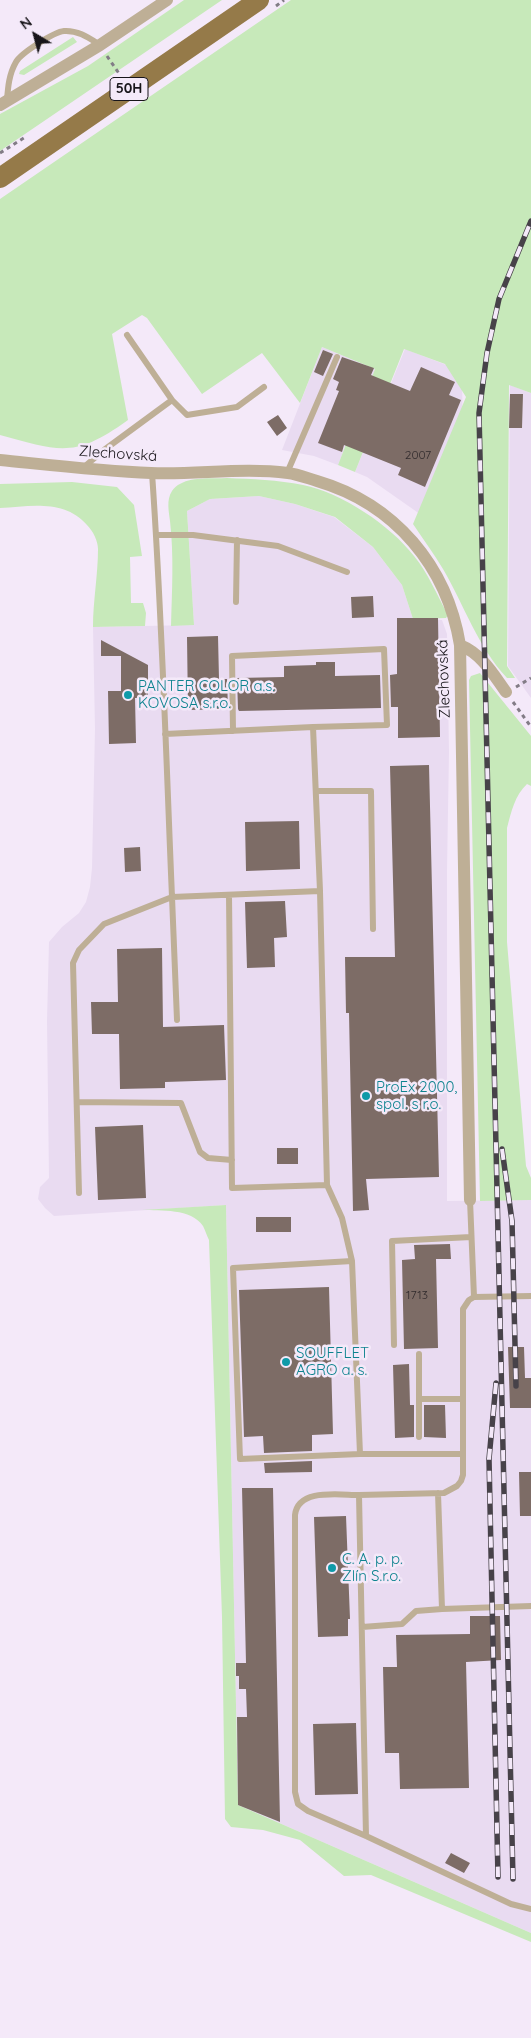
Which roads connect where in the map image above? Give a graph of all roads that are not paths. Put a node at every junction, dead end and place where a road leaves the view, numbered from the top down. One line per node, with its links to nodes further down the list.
1 (258, 0): 5 (main road, 50H)
2 (161, 2): 3 (street)
3 (100, 45): 4 (street); 4 (lane)
4 (3, 103)
5 (0, 178)
6 (127, 335): 9 (lane)
7 (337, 357): 13 (lane)
8 (264, 387): 9 (lane)
9 (172, 400): 11 (lane)
10 (0, 460): 11 (street, Zlechovská)
11 (83, 468): 12 (street, Zlechovská)
12 (152, 473): 13 (street, Zlechovská); 14 (lane)
13 (287, 473): 18 (street, Zlechovská)
14 (156, 535): 15 (lane); 22 (lane)
15 (237, 540): 16 (lane); 17 (lane)
16 (347, 572)
17 (236, 602)
18 (460, 645): 19 (street); 33 (street, Zlechovská)
19 (506, 692)
20 (313, 727): 21 (lane); 21 (lane); 23 (lane)
21 (233, 731): 22 (lane)
22 (165, 734): 26 (lane)
23 (316, 791): 24 (lane); 27 (lane)
24 (320, 891): 25 (lane); 31 (lane)
25 (229, 895): 26 (lane); 30 (lane)
26 (172, 897): 28 (lane); 29 (lane)
27 (373, 929)
28 (177, 1020)
29 (77, 1102): 30 (lane); 32 (lane)
30 (232, 1160): 31 (lane)
31 (327, 1185): 35 (lane)
32 (79, 1193)
33 (470, 1200): 34 (lane)
34 (472, 1237): 37 (lane); 38 (lane)
35 (352, 1261): 43 (lane); 43 (lane)
36 (531, 1296): 37 (lane)
37 (474, 1297): 41 (lane)
38 (394, 1345)
39 (419, 1354): 40 (lane)
40 (419, 1399): 41 (lane); 42 (lane)
41 (463, 1399): 44 (lane)
42 (419, 1437)
43 (360, 1454): 44 (lane)
44 (463, 1454): 45 (lane)
45 (438, 1493): 46 (lane); 48 (lane)
46 (359, 1495): 49 (lane); 50 (lane)
47 (531, 1606): 48 (lane)
48 (442, 1609): 49 (lane)
49 (362, 1627): 50 (lane)
50 (366, 1836): 51 (lane)
51 (531, 1908)

